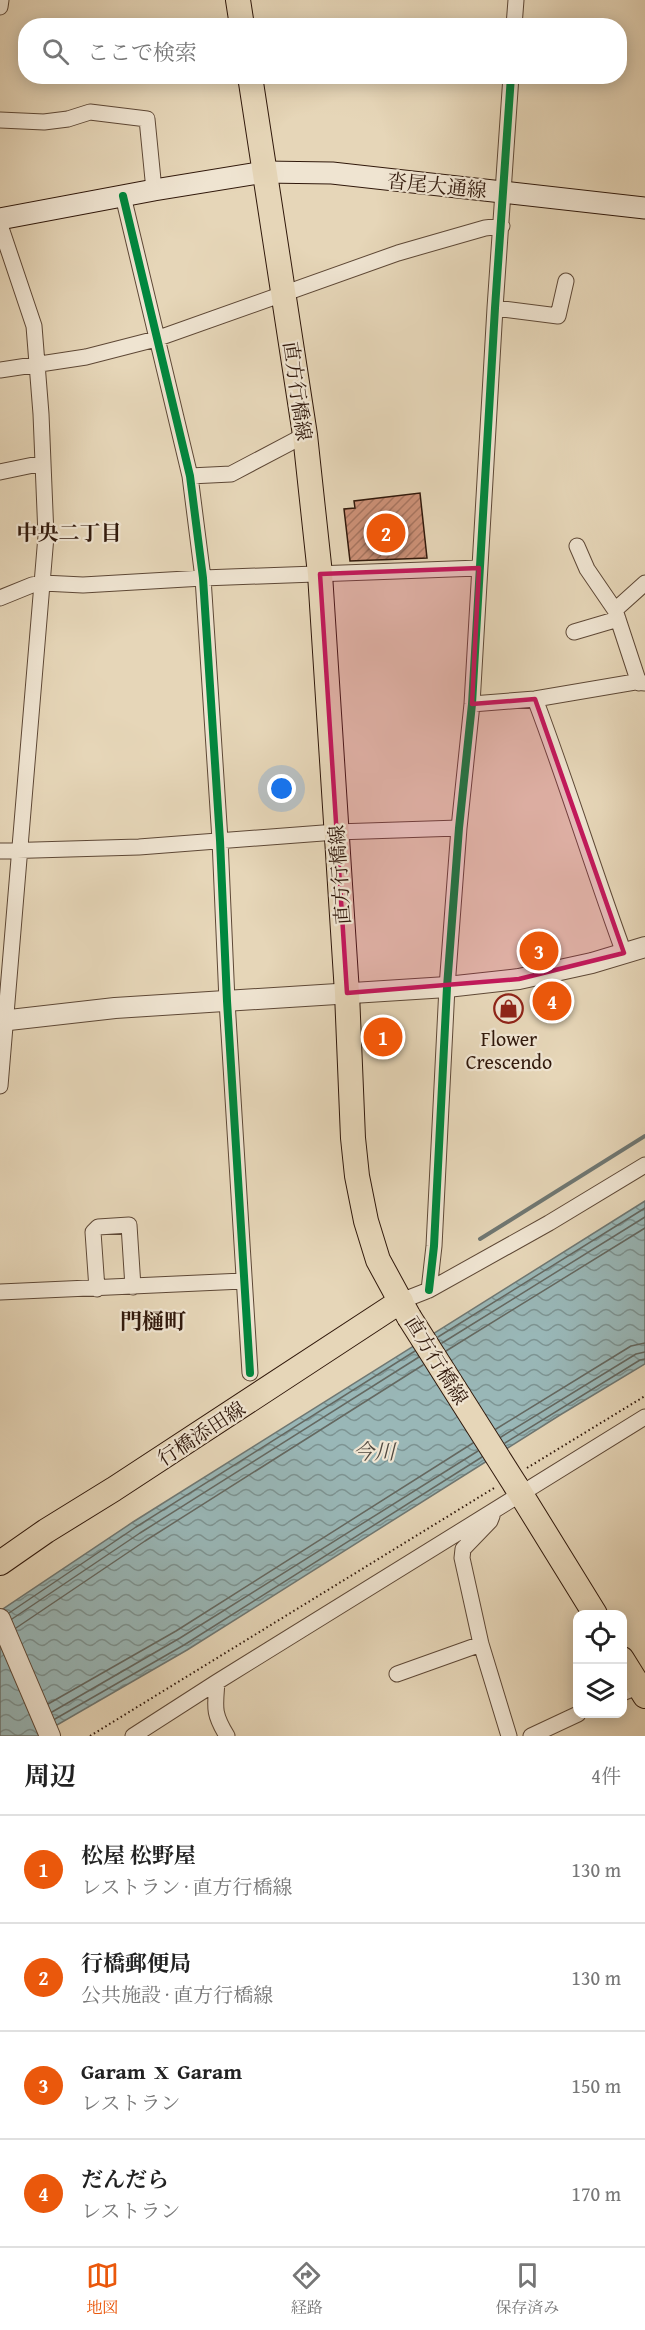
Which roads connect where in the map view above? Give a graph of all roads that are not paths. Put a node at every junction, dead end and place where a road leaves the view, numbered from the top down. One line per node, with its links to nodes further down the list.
1 (1, 0): 4 (street)
2 (238, 0): 5 (main road)
3 (516, 0): 6 (street)
4 (0, 7)
5 (241, 18)
6 (515, 18)
7 (250, 84): 10 (main road, 直方行橋線)
8 (511, 84): 12 (street)
9 (0, 120): 11 (street)
10 (264, 172): 11 (main road, 沓尾大通線); 12 (main road, 沓尾大通線); 19 (main road, 直方行橋線)
11 (154, 190): 13 (main road, 沓尾大通線)
12 (504, 193): 14 (main road, 沓尾大通線); 17 (street)
13 (123, 196): 15 (main road, 沓尾大通線); 21 (street)
14 (645, 208)
15 (0, 219)
16 (0, 225): 22 (street)
17 (502, 226): 19 (street); 20 (street)
18 (567, 281): 20 (street)
19 (284, 294): 21 (street); 24 (main road, 直方行橋線)
20 (495, 308): 29 (street)
21 (156, 339): 22 (street); 27 (street)
22 (37, 363): 23 (street); 25 (street)
23 (0, 370)
24 (305, 435): 27 (street); 30 (main road, 直方行橋線)
25 (43, 464): 26 (street); 32 (street)
26 (0, 472)
27 (190, 476): 31 (street)
28 (577, 546): 35 (street)
29 (479, 568): 30 (street); 39 (street)
30 (320, 574): 31 (street); 41 (main road, 直方行橋線)
31 (203, 578): 32 (street); 42 (street)
32 (44, 583): 34 (street); 44 (street)
33 (645, 583): 35 (street)
34 (0, 598)
35 (616, 614): 36 (street); 37 (street)
36 (574, 632)
37 (642, 683): 38 (street)
38 (535, 699): 39 (street); 46 (street)
39 (472, 704): 40 (street)
40 (459, 828): 41 (street); 47 (street)
41 (336, 832): 42 (street); 48 (main road, 直方行橋線)
42 (220, 840): 44 (street); 49 (street)
43 (0, 850): 44 (street)
44 (21, 850): 50 (street)
45 (645, 946): 46 (street)
46 (624, 953): 47 (street)
47 (447, 987): 48 (street); 56 (street)
48 (347, 993): 49 (street); 58 (main road, 直方行橋線)
49 (227, 1001): 50 (street); 53 (street)
50 (3, 1020): 51 (street)
51 (0, 1086)
52 (645, 1165): 56 (street)
53 (243, 1281): 54 (street); 59 (street)
54 (133, 1287): 55 (street); 55 (street)
55 (97, 1289): 57 (street)
56 (429, 1290): 58 (street)
57 (0, 1292)
58 (405, 1309): 61 (main road, 直方行橋線, bridge); 63 (main road, 行橋添田線)
59 (250, 1373)
60 (645, 1418): 61 (street)
61 (514, 1484): 62 (street); 64 (main road, 直方行橋線)
62 (494, 1510): 66 (street); 69 (street)
63 (0, 1563)
64 (593, 1610)
65 (0, 1619): 72 (street)
66 (481, 1644): 68 (street); 75 (street)
67 (625, 1664): 70 (main road)
68 (397, 1674)
69 (217, 1682): 73 (street); 74 (street)
70 (638, 1690)
71 (573, 1715): 76 (street)
72 (50, 1736)
73 (133, 1736)
74 (227, 1736)
75 (509, 1736)
76 (531, 1736)

